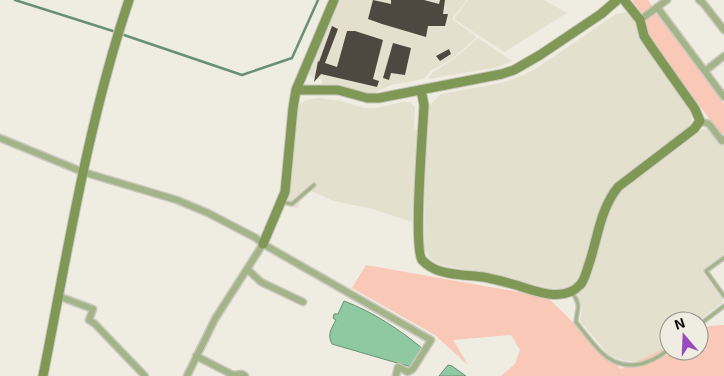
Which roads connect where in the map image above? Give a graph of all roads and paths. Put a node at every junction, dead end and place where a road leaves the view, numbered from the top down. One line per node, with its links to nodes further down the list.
1 (129, 0): 18 (street)
2 (334, 0): 12 (street)
3 (617, 0): 13 (street)
4 (624, 0): 8 (street)
5 (667, 0): 7 (street)
6 (699, 0): 9 (street)
7 (657, 7): 8 (street); 11 (street)
8 (640, 20): 15 (street)
9 (724, 30)
10 (724, 56): 11 (street)
11 (705, 71): 14 (street)
12 (296, 90): 13 (street); 20 (street)
13 (421, 90): 24 (street)
14 (724, 97)
15 (700, 121): 17 (street); 24 (street)
16 (0, 138): 18 (street)
17 (724, 139)
18 (83, 172): 21 (street); 25 (street)
19 (314, 185): 20 (lane)
20 (281, 202): 21 (street)
21 (263, 244): 23 (street); 36 (street)
22 (724, 258): 26 (lane)
23 (247, 269): 27 (street); 30 (street)
24 (572, 292): 31 (lane)
25 (58, 296): 32 (street); 33 (street)
26 (724, 296)
27 (303, 302)
28 (724, 306): 29 (lane)
29 (709, 317)
30 (196, 356): 34 (street); 35 (street)
31 (659, 357)
32 (42, 376)
33 (145, 376)
34 (186, 376)
35 (245, 376)
36 (396, 376)

